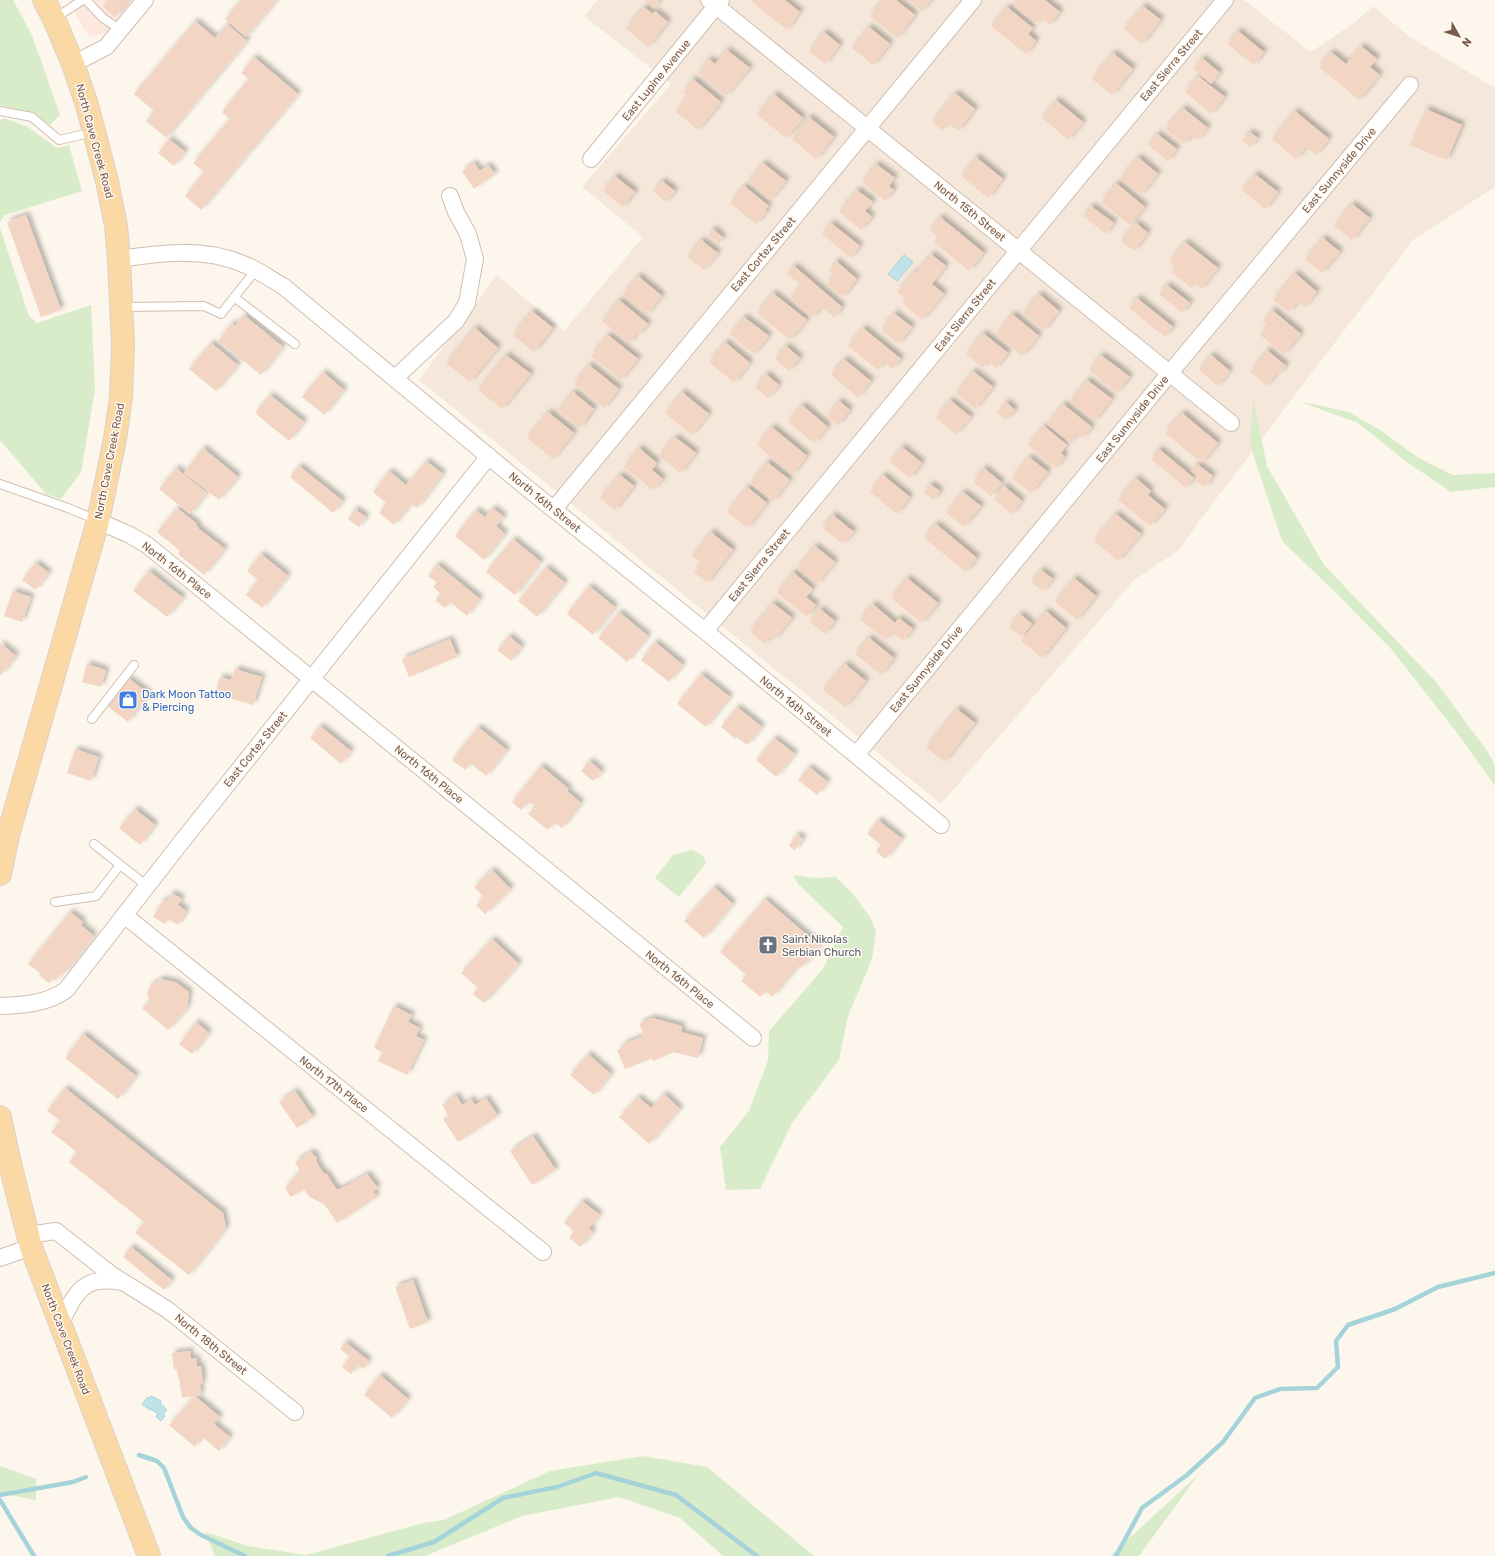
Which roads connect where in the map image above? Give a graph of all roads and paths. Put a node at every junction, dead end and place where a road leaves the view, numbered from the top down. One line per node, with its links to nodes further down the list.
1 (44, 0): 8 (main road, North Cave Creek Road)
2 (83, 0): 8 (lane)
3 (86, 0): 9 (lane)
4 (145, 0): 9 (street)
5 (973, 0): 13 (street, East Cortez Street)
6 (1225, 0): 17 (street, East Sierra Street)
7 (715, 2): 13 (street, North 15th Street); 15 (street, East Lupine Avenue)
8 (54, 19): 10 (main road, North Cave Creek Road)
9 (121, 30): 10 (street)
10 (73, 64): 14 (main road, North Cave Creek Road)
11 (1410, 85): 23 (street, East Sunnyside Drive)
12 (0, 111): 14 (lane)
13 (867, 128): 17 (street, North 15th Street); 28 (street, East Cortez Street)
14 (95, 132): 18 (main road, North Cave Creek Road)
15 (591, 159)
16 (450, 196): 24 (street)
17 (1018, 251): 23 (street, North 15th Street); 30 (street, East Sierra Street)
18 (119, 259): 19 (street, North 16th Street); 21 (main road, North Cave Creek Road)
19 (255, 271): 20 (lane); 24 (street, North 16th Street)
20 (234, 297): 21 (lane); 22 (lane)
21 (122, 307): 29 (main road, North Cave Creek Road)
22 (295, 344)
23 (1170, 374): 25 (street, North 15th Street); 34 (street, East Sunnyside Drive)
24 (395, 378): 26 (street, North 16th Street)
25 (1230, 423)
26 (489, 456): 28 (street, North 16th Street); 32 (street, East Cortez Street)
27 (0, 484): 29 (lane)
28 (554, 509): 30 (street, North 16th Street)
29 (98, 520): 32 (street, North 16th Place); 38 (main road, North Cave Creek Road)
30 (705, 631): 34 (street, North 16th Street)
31 (134, 665): 33 (lane)
32 (312, 679): 39 (street, East Cortez Street); 43 (street, North 16th Place)
33 (92, 720)
34 (856, 755): 35 (street, North 16th Street)
35 (940, 825)
36 (94, 844): 37 (lane)
37 (120, 865): 39 (lane); 40 (lane)
38 (0, 874)
39 (147, 886): 41 (street, East Cortez Street)
40 (55, 902)
41 (124, 915): 42 (street, East Cortez Street); 46 (street, North 17th Place)
42 (0, 1006)
43 (753, 1038)
44 (0, 1117): 45 (main road, North Cave Creek Road)
45 (30, 1241): 47 (street); 48 (street, North 18th Street); 49 (main road, North Cave Creek Road)
46 (543, 1252)
47 (0, 1258)
48 (123, 1282): 49 (street, North 18th Street); 50 (street, North 18th Street)
49 (60, 1324): 51 (main road, North Cave Creek Road)
50 (295, 1412)
51 (149, 1556)

